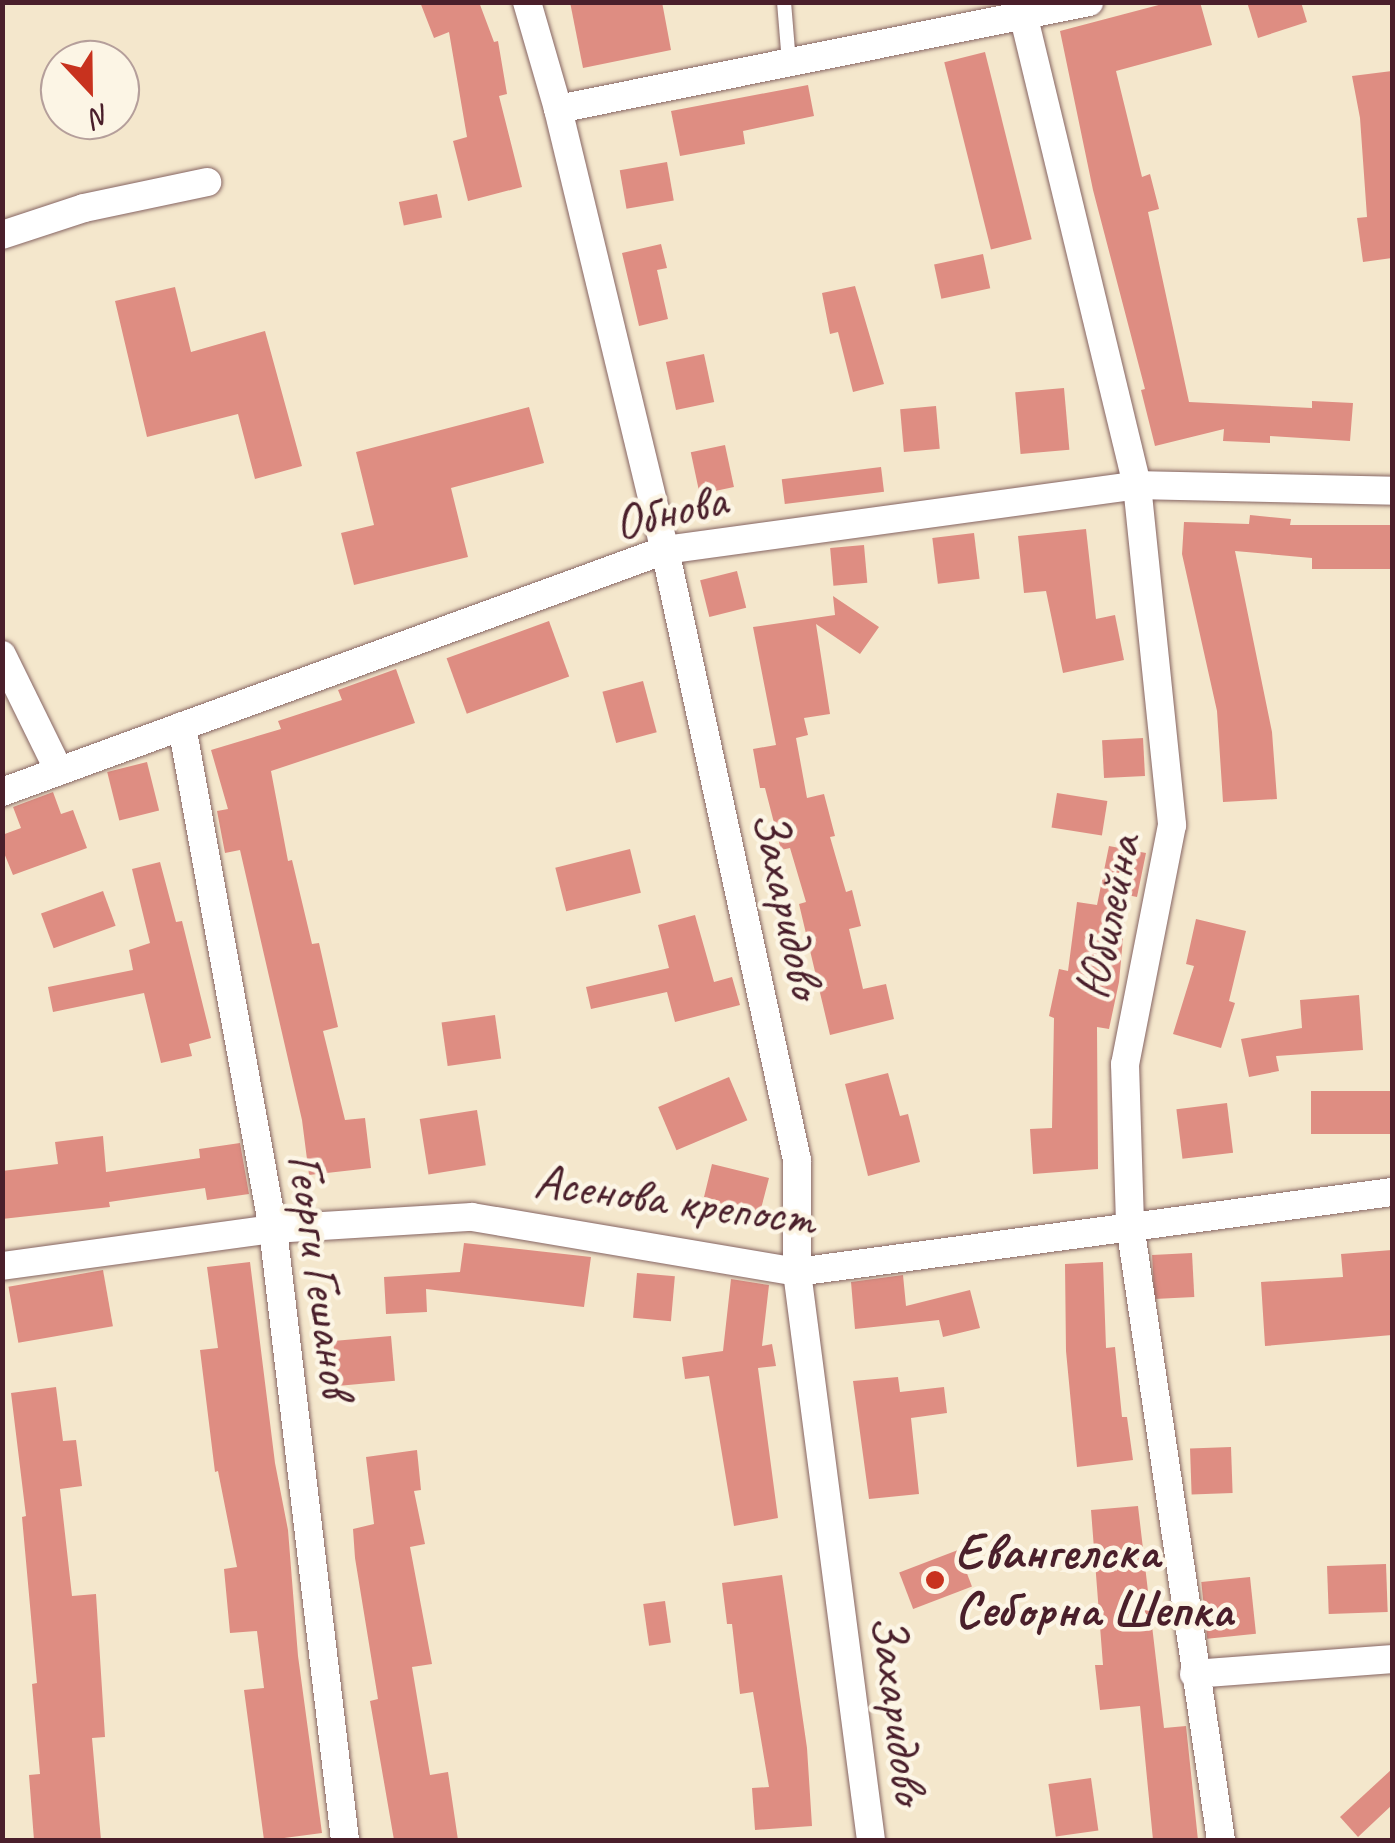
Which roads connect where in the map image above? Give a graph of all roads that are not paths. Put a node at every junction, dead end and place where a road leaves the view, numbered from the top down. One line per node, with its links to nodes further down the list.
1 (527, 2): 6 (street, Захаридово)
2 (784, 2): 5 (lane)
3 (1089, 2): 4 (street)
4 (1024, 18): 5 (street); 9 (street, Юбилейна)
5 (788, 63): 6 (street)
6 (558, 108): 11 (street, Захаридово)
7 (207, 182): 8 (street)
8 (2, 235)
9 (1137, 485): 10 (street, Обнова); 11 (street, Обнова); 17 (street, Юбилейна)
10 (1392, 491)
11 (665, 550): 13 (street, Обнова); 20 (street, Захаридово)
12 (2, 655): 14 (street)
13 (182, 726): 14 (street, Обнова); 18 (street, Георги Гешанов)
14 (60, 772): 15 (street, Обнова)
15 (2, 792)
16 (1392, 1192): 17 (street, Асенова крепост)
17 (1130, 1225): 20 (street, Асенова крепост); 22 (street, Юбилейна)
18 (273, 1229): 19 (street, Асенова крепост); 20 (street, Асенова крепост); 23 (street, Георги Гешанов)
19 (2, 1266)
20 (797, 1272): 24 (street, Захаридово)
21 (1392, 1660): 22 (street)
22 (1194, 1674): 25 (street, Юбилейна)
23 (346, 1840)
24 (871, 1840)
25 (1221, 1840)

